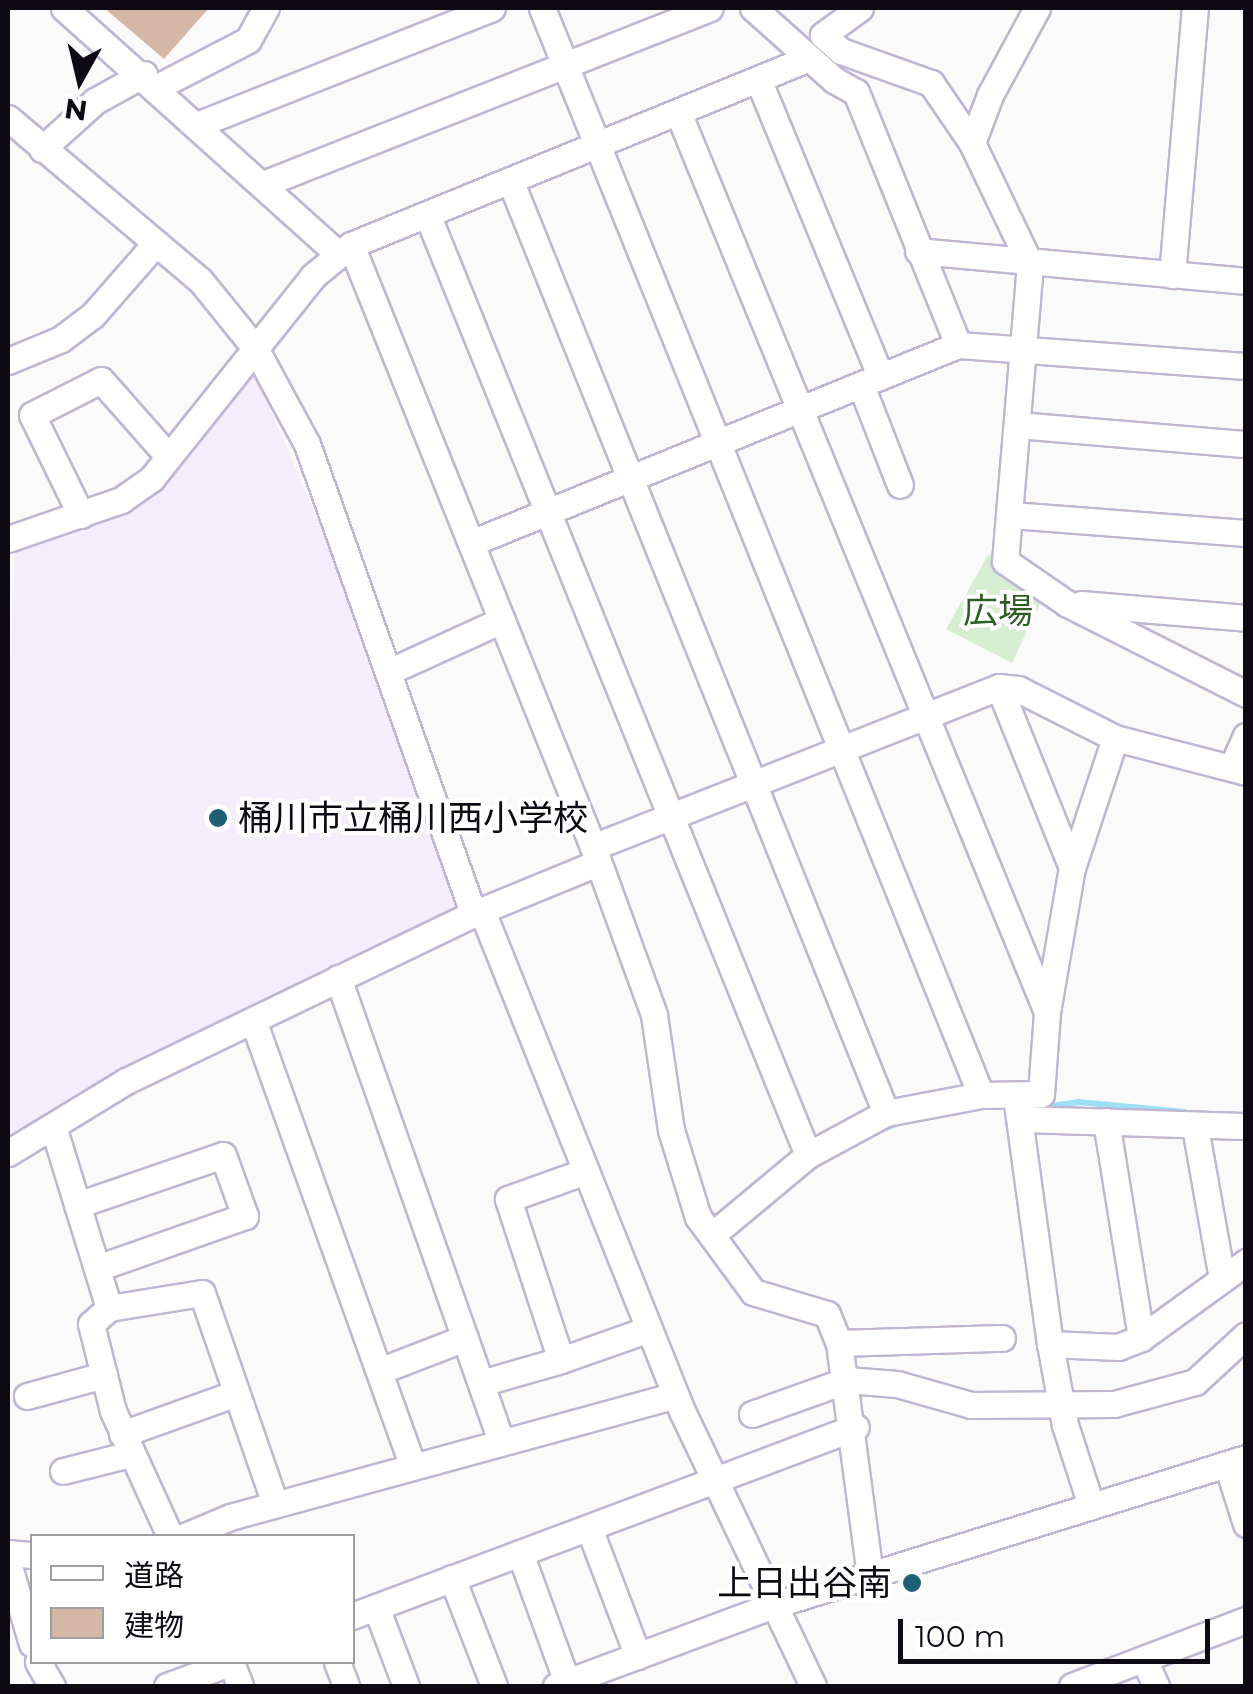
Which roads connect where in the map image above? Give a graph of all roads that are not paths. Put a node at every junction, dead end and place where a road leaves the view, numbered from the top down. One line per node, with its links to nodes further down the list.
1 (64, 8): 13 (street)
2 (266, 8): 13 (street)
3 (492, 8): 16 (street)
4 (542, 8): 11 (street)
5 (710, 8): 11 (street)
6 (752, 8): 10 (street)
7 (860, 8): 17 (street)
8 (1038, 8): 17 (street)
9 (1195, 8): 27 (street)
10 (809, 58): 12 (street); 25 (street)
11 (565, 65): 18 (street); 21 (street)
12 (758, 79): 14 (street); 34 (street)
13 (152, 80): 16 (street); 19 (street)
14 (678, 112): 18 (street); 35 (street)
15 (8, 120): 19 (street)
16 (199, 124): 21 (street)
17 (972, 143): 26 (street)
18 (596, 145): 20 (street); 37 (street)
19 (42, 148): 23 (street)
20 (510, 180): 22 (street); 40 (street)
21 (263, 184): 24 (street)
22 (427, 214): 24 (street); 42 (street)
23 (156, 243): 30 (street); 32 (street)
24 (344, 249): 30 (street); 47 (street)
25 (918, 251): 26 (street); 29 (street)
26 (1030, 264): 27 (street); 31 (street)
27 (1172, 275): 28 (street)
28 (1246, 281)
29 (958, 345): 31 (street); 34 (street)
30 (255, 348): 39 (street); 51 (street)
31 (1024, 350): 33 (street); 36 (street)
32 (8, 361)
33 (1246, 366)
34 (871, 381): 35 (street); 41 (street)
35 (798, 410): 37 (street); 54 (street)
36 (1018, 424): 38 (street); 43 (street)
37 (716, 444): 40 (street); 57 (street)
38 (1246, 444)
39 (168, 456): 44 (street); 44 (street)
40 (630, 479): 42 (street); 59 (street)
41 (900, 485)
42 (548, 512): 47 (street); 60 (street)
43 (1011, 514): 45 (street); 48 (street)
44 (81, 515): 46 (street)
45 (1246, 534)
46 (8, 538)
47 (471, 543): 50 (street)
48 (1066, 603): 49 (street); 53 (street)
49 (1246, 618)
50 (502, 620): 51 (street); 61 (street)
51 (388, 672): 63 (street)
52 (999, 688): 54 (street); 56 (street); 62 (street)
53 (1246, 694)
54 (922, 719): 57 (street); 65 (street)
55 (1246, 736): 58 (street)
56 (1114, 738): 58 (street); 62 (street)
57 (839, 752): 59 (street); 67 (street)
58 (1239, 769)
59 (754, 785): 60 (street); 69 (street)
60 (671, 817): 61 (street); 75 (street)
61 (594, 856): 63 (street); 78 (street)
62 (1072, 868): 65 (street)
63 (478, 912): 64 (street); 76 (street)
64 (338, 978): 66 (street); 85 (street)
65 (1047, 1012): 68 (street)
66 (253, 1020): 71 (street); 91 (street)
67 (981, 1096): 68 (street); 69 (street)
68 (1018, 1107): 70 (street); 89 (street)
69 (886, 1113): 75 (street)
70 (1106, 1121): 73 (street); 87 (street)
71 (53, 1126): 74 (street); 77 (street)
72 (1246, 1126): 73 (street)
73 (1194, 1127): 81 (street)
74 (8, 1153)
75 (808, 1155): 78 (street)
76 (586, 1171): 83 (street); 90 (street)
77 (78, 1205): 80 (street); 80 (street)
78 (712, 1235): 88 (street)
79 (1246, 1262): 81 (street)
80 (96, 1268): 82 (street)
81 (1222, 1278): 87 (street)
82 (109, 1308): 92 (street); 95 (street)
83 (649, 1330): 90 (street); 96 (street)
84 (1246, 1334): 98 (street)
85 (465, 1338): 91 (street); 94 (street)
86 (1002, 1338): 88 (street)
87 (1141, 1338): 89 (street)
88 (840, 1343): 93 (street)
89 (1050, 1344): 98 (street)
90 (560, 1360): 94 (street)
91 (378, 1371): 104 (street)
92 (104, 1376): 97 (street); 102 (street)
93 (846, 1380): 98 (street); 99 (street); 100 (street)
94 (480, 1383): 101 (street)
95 (234, 1394): 102 (street); 107 (street)
96 (675, 1394): 101 (street); 106 (street)
97 (27, 1396)
98 (1062, 1406): 108 (street)
99 (752, 1414)
100 (856, 1427): 106 (street); 115 (street)
101 (501, 1440): 104 (street)
102 (126, 1444): 105 (street); 111 (street)
103 (1236, 1461): 108 (street); 109 (street)
104 (412, 1465): 107 (street)
105 (62, 1471)
106 (714, 1481): 110 (street); 117 (street)
107 (275, 1504): 112 (street)
108 (1091, 1505): 115 (street)
109 (1246, 1524)
110 (589, 1528): 113 (street); 121 (street)
111 (169, 1534)
112 (191, 1534)
113 (520, 1553): 116 (street); 126 (street)
114 (8, 1563): 120 (street)
115 (870, 1576): 117 (street)
116 (452, 1578): 118 (street); 130 (street)
117 (774, 1605): 121 (street); 131 (street)
118 (364, 1611): 129 (street)
119 (1246, 1620): 122 (street)
120 (30, 1637)
121 (638, 1656): 125 (street)
122 (1144, 1659): 132 (street); 133 (street)
123 (39, 1664): 127 (street)
124 (226, 1664): 128 (street)
125 (599, 1679): 126 (street)
126 (562, 1684)
127 (52, 1686)
128 (167, 1686)
129 (406, 1686)
130 (494, 1686)
131 (812, 1686)
132 (1072, 1686)
133 (1156, 1686)

